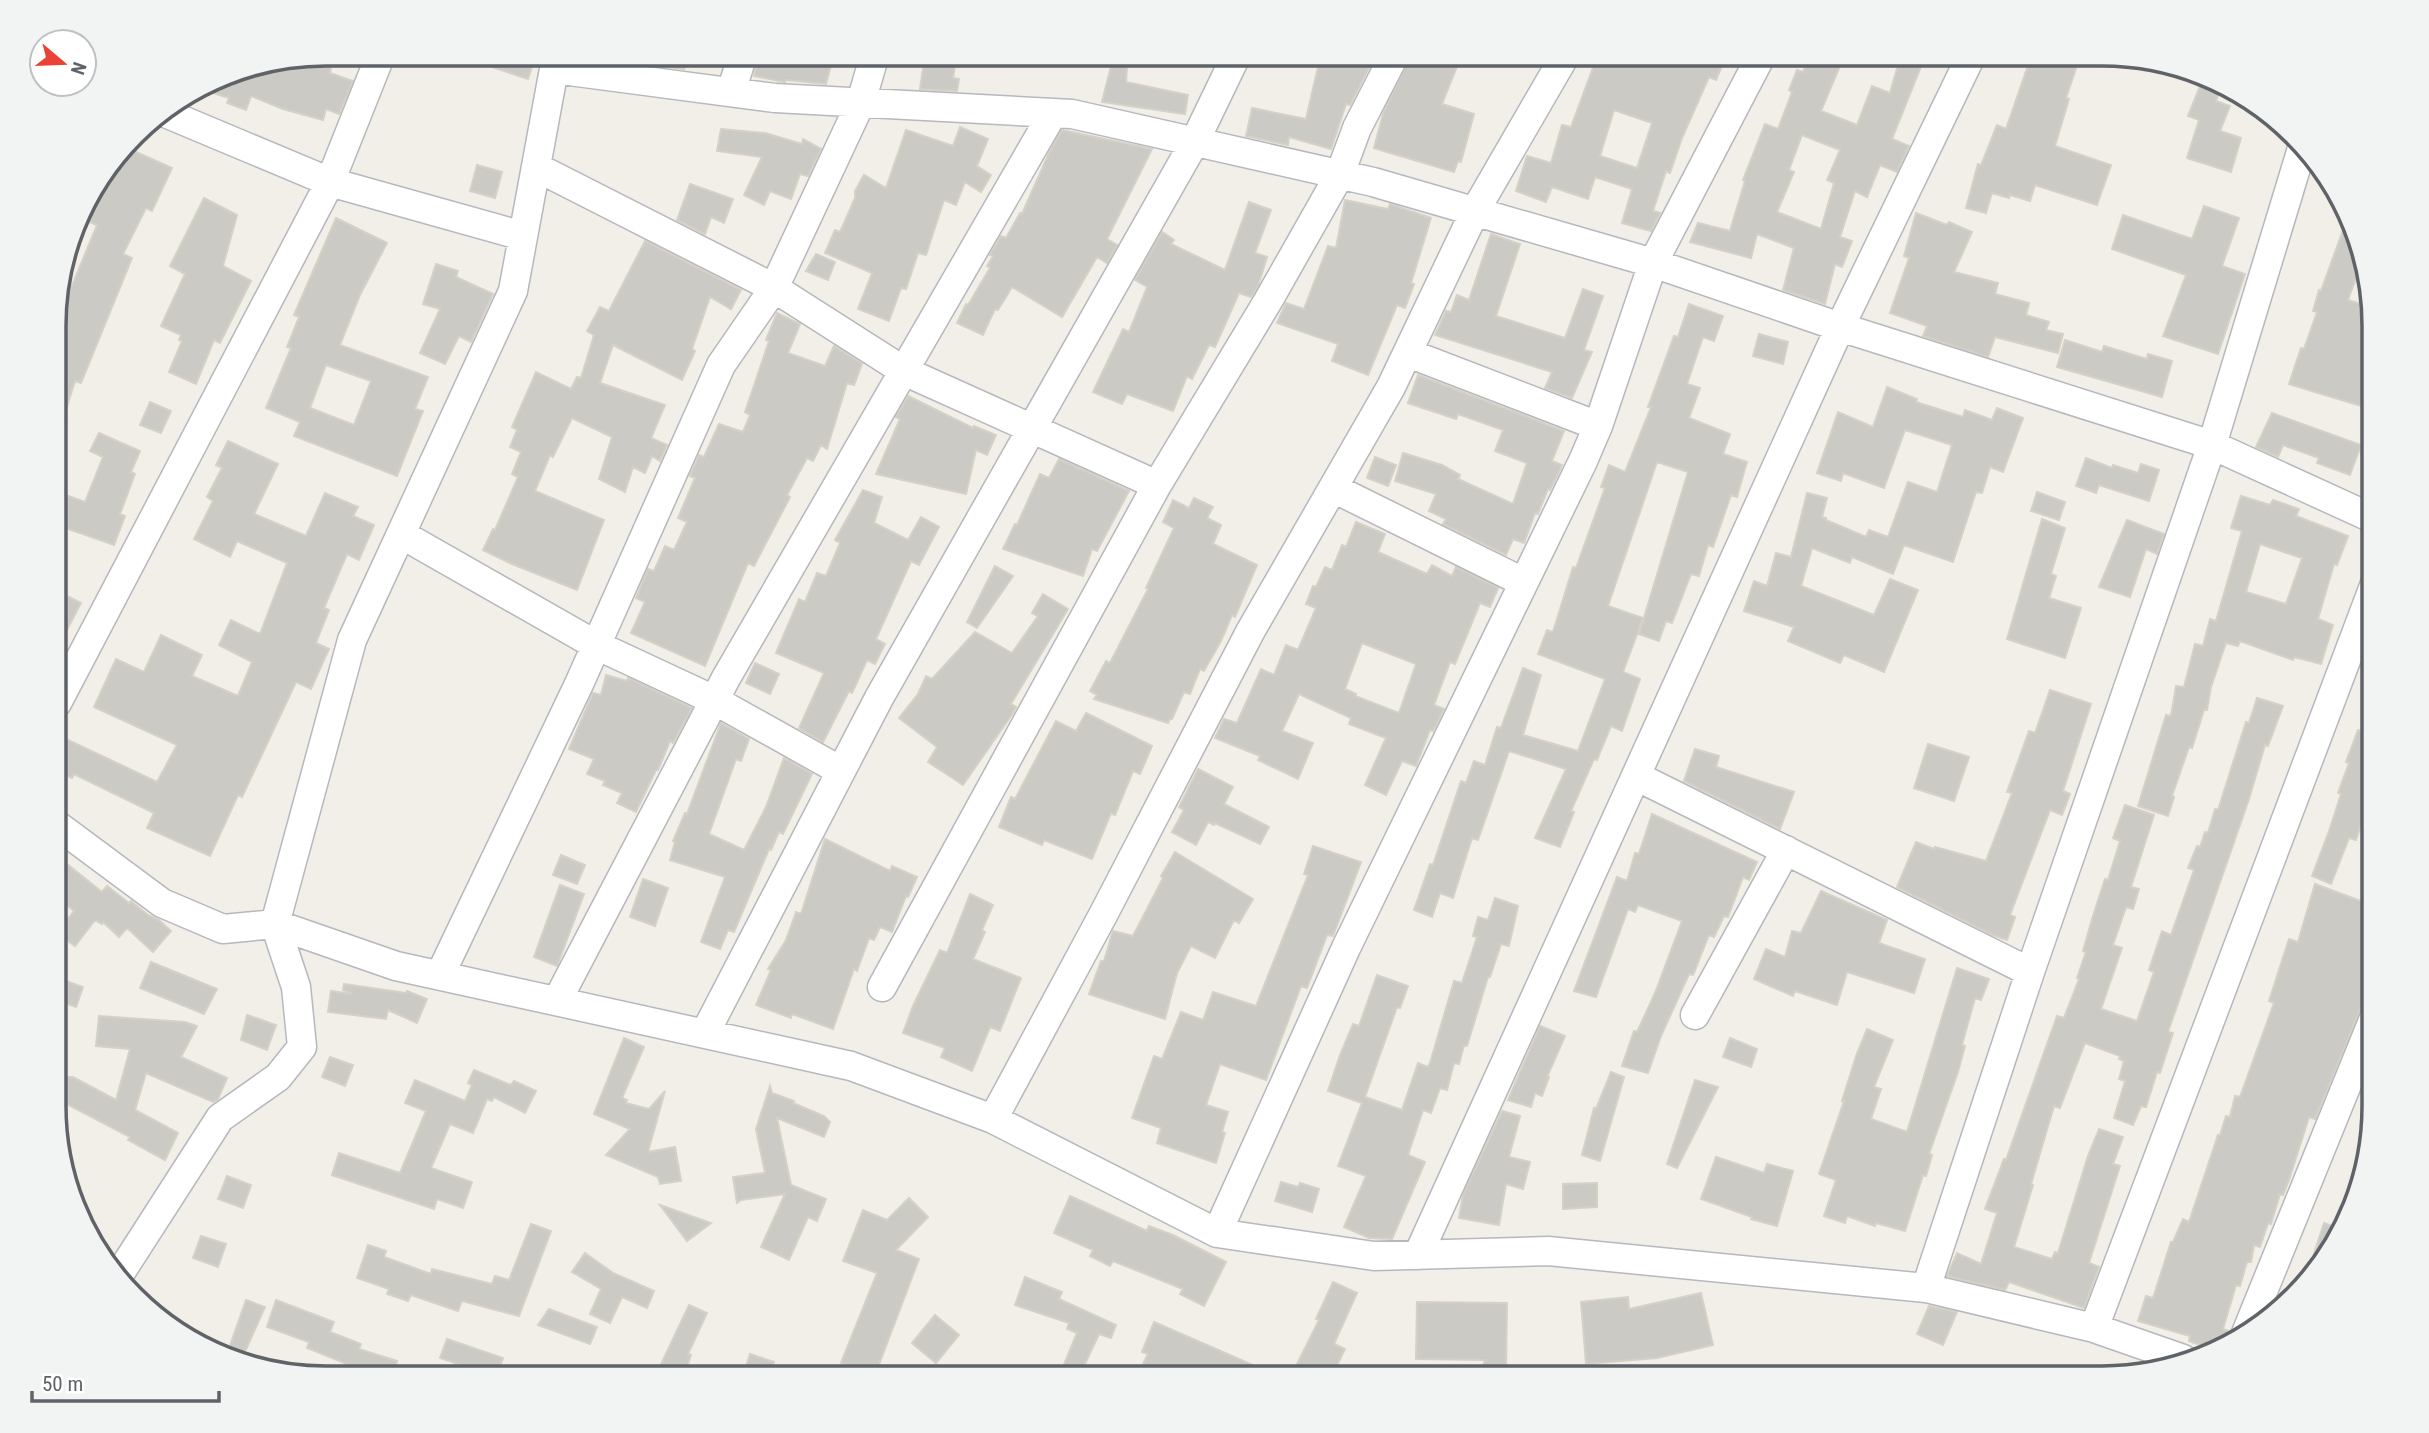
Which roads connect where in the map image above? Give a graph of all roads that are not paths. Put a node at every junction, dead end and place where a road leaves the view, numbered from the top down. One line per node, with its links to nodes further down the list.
1 (376, 66): 19 (street)
2 (555, 66): 17 (street)
3 (579, 66): 11 (street)
4 (739, 66): 11 (street)
5 (872, 66): 12 (street)
6 (1231, 66): 15 (street)
7 (1389, 66): 18 (street)
8 (1559, 66): 20 (street)
9 (1756, 66): 22 (street)
10 (1966, 66): 24 (street)
11 (731, 92): 12 (street)
12 (861, 102): 13 (street); 23 (street)
13 (1053, 113): 15 (street); 26 (street)
14 (173, 116): 19 (street)
15 (1195, 141): 18 (street); 28 (street)
16 (2299, 157): 29 (street)
17 (536, 167): 21 (street); 23 (street)
18 (1340, 174): 20 (street); 30 (street)
19 (330, 182): 21 (street); 37 (street)
20 (1475, 211): 22 (street); 25 (street)
21 (523, 236): 33 (street)
22 (1653, 263): 24 (street); 27 (street)
23 (774, 288): 26 (street); 36 (street)
24 (1840, 327): 29 (street); 40 (street)
25 (1408, 353): 27 (street); 31 (street)
26 (904, 371): 28 (street); 38 (street)
27 (1598, 426): 34 (street)
28 (1032, 429): 30 (street); 39 (street)
29 (2212, 445): 32 (street); 44 (street)
30 (1157, 485): 46 (street)
31 (1333, 488): 34 (street); 51 (street)
32 (2362, 514)
33 (401, 534): 36 (street); 43 (street)
34 (1523, 582): 52 (street)
35 (2362, 618): 57 (street)
36 (596, 645): 38 (street); 45 (street)
37 (66, 686)
38 (714, 700): 39 (street); 47 (street)
39 (842, 771): 49 (street)
40 (1636, 776): 42 (street); 53 (street)
41 (66, 832): 43 (street)
42 (1786, 850): 44 (street); 48 (street)
43 (275, 924): 45 (street); 54 (street)
44 (2030, 972): 55 (street)
45 (440, 975): 47 (street)
46 (882, 987)
47 (557, 1001): 49 (street)
48 (1695, 1014)
49 (705, 1033): 51 (street)
50 (2362, 1047): 56 (street)
51 (993, 1119): 52 (street)
52 (1217, 1233): 53 (street)
53 (1418, 1255): 55 (street)
54 (123, 1269)
55 (1926, 1288): 57 (street)
56 (2252, 1320)
57 (2094, 1328): 58 (street)
58 (2175, 1356)

